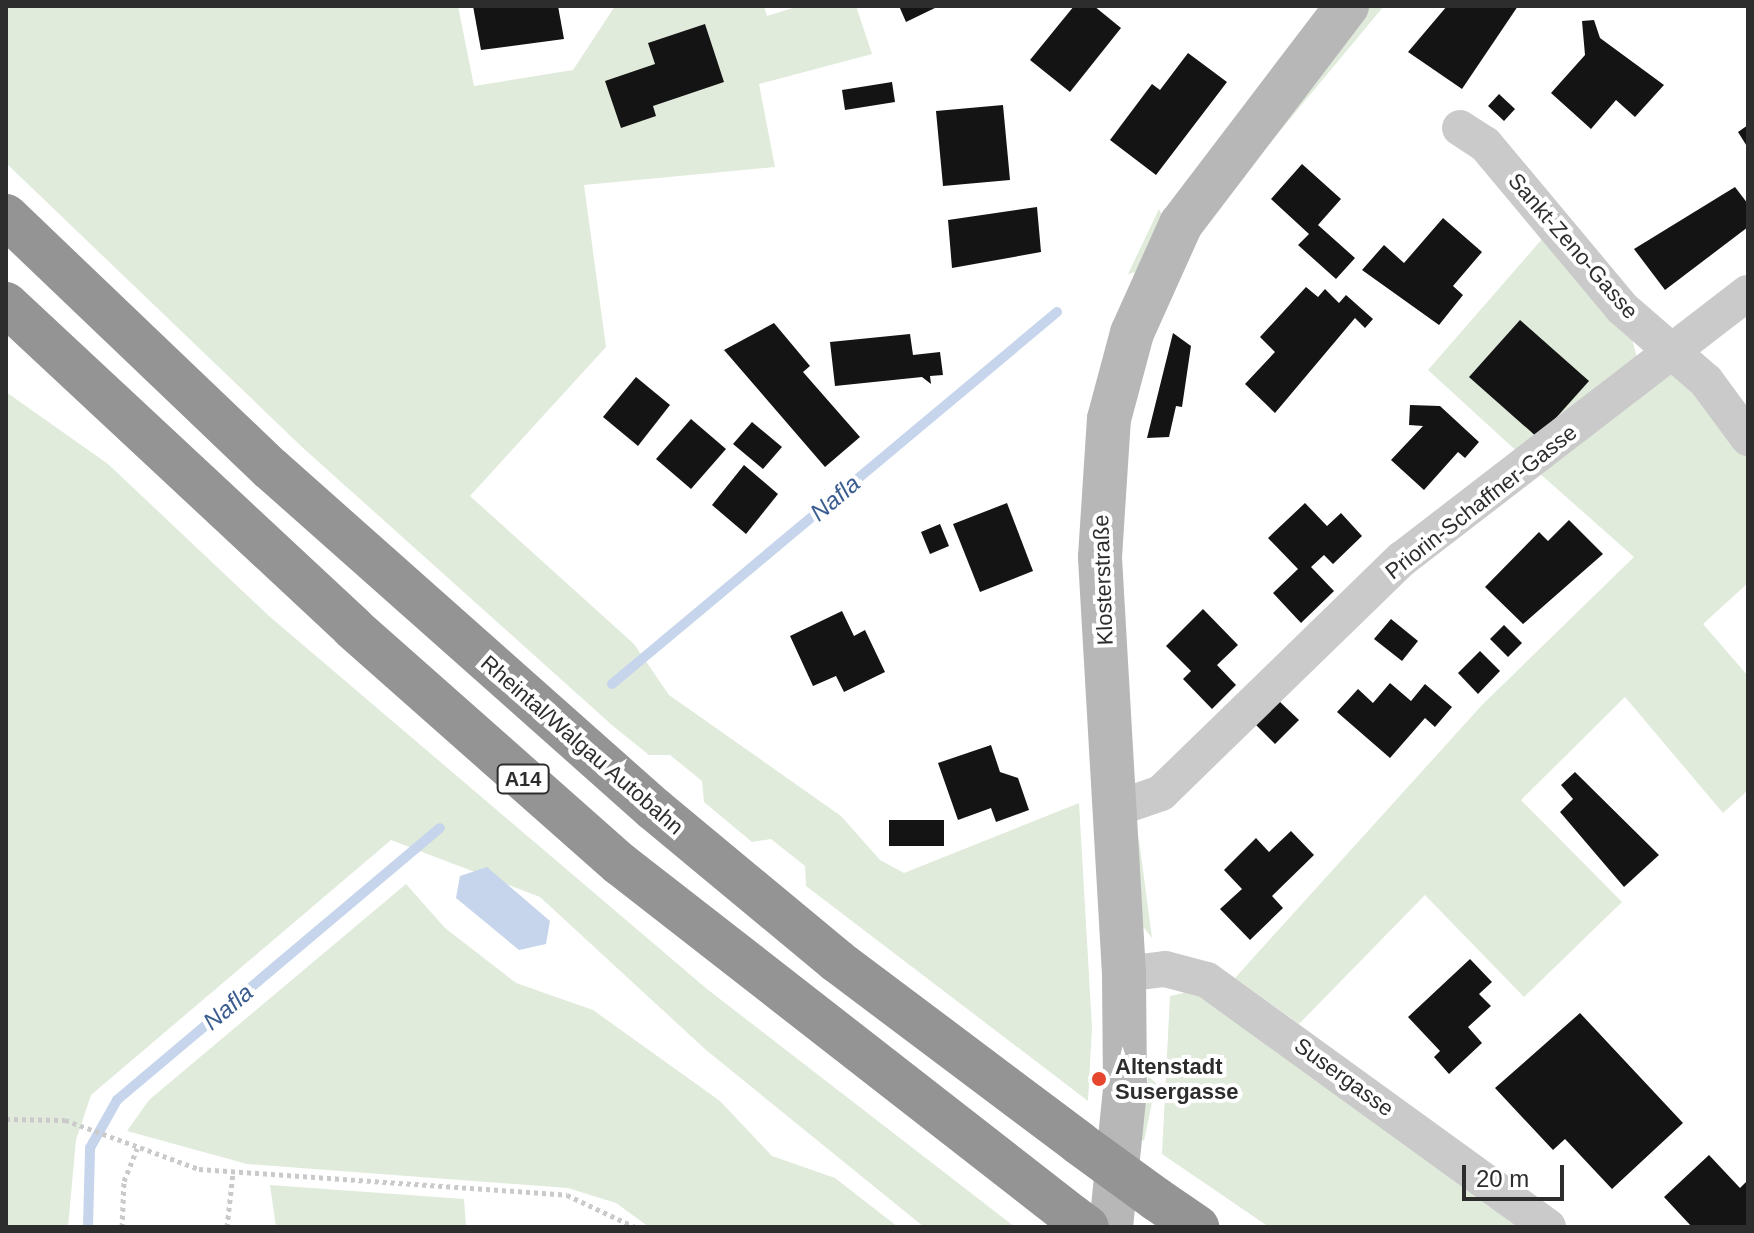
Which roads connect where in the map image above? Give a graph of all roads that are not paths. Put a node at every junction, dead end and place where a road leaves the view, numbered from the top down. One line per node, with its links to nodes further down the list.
1 (1347, 6): 8 (main road, Klosterstraße)
2 (1460, 128): 6 (street, Sankt-Zeno-Gasse)
3 (6, 216): 11 (highway, Rheintal/Walgau Autobahn, bridge)
4 (1748, 293): 6 (street, Priorin-Schaffner-Gasse)
5 (6, 304): 10 (highway, A14)
6 (1676, 354): 7 (street, Sankt-Zeno-Gasse); 8 (street, Priorin-Schaffner-Gasse)
7 (1748, 438)
8 (1115, 809): 9 (main road, Klosterstraße)
9 (1124, 974): 10 (main road, Klosterstraße); 12 (street, Susergasse)
10 (1096, 1224)
11 (1197, 1227)
12 (1548, 1227)

